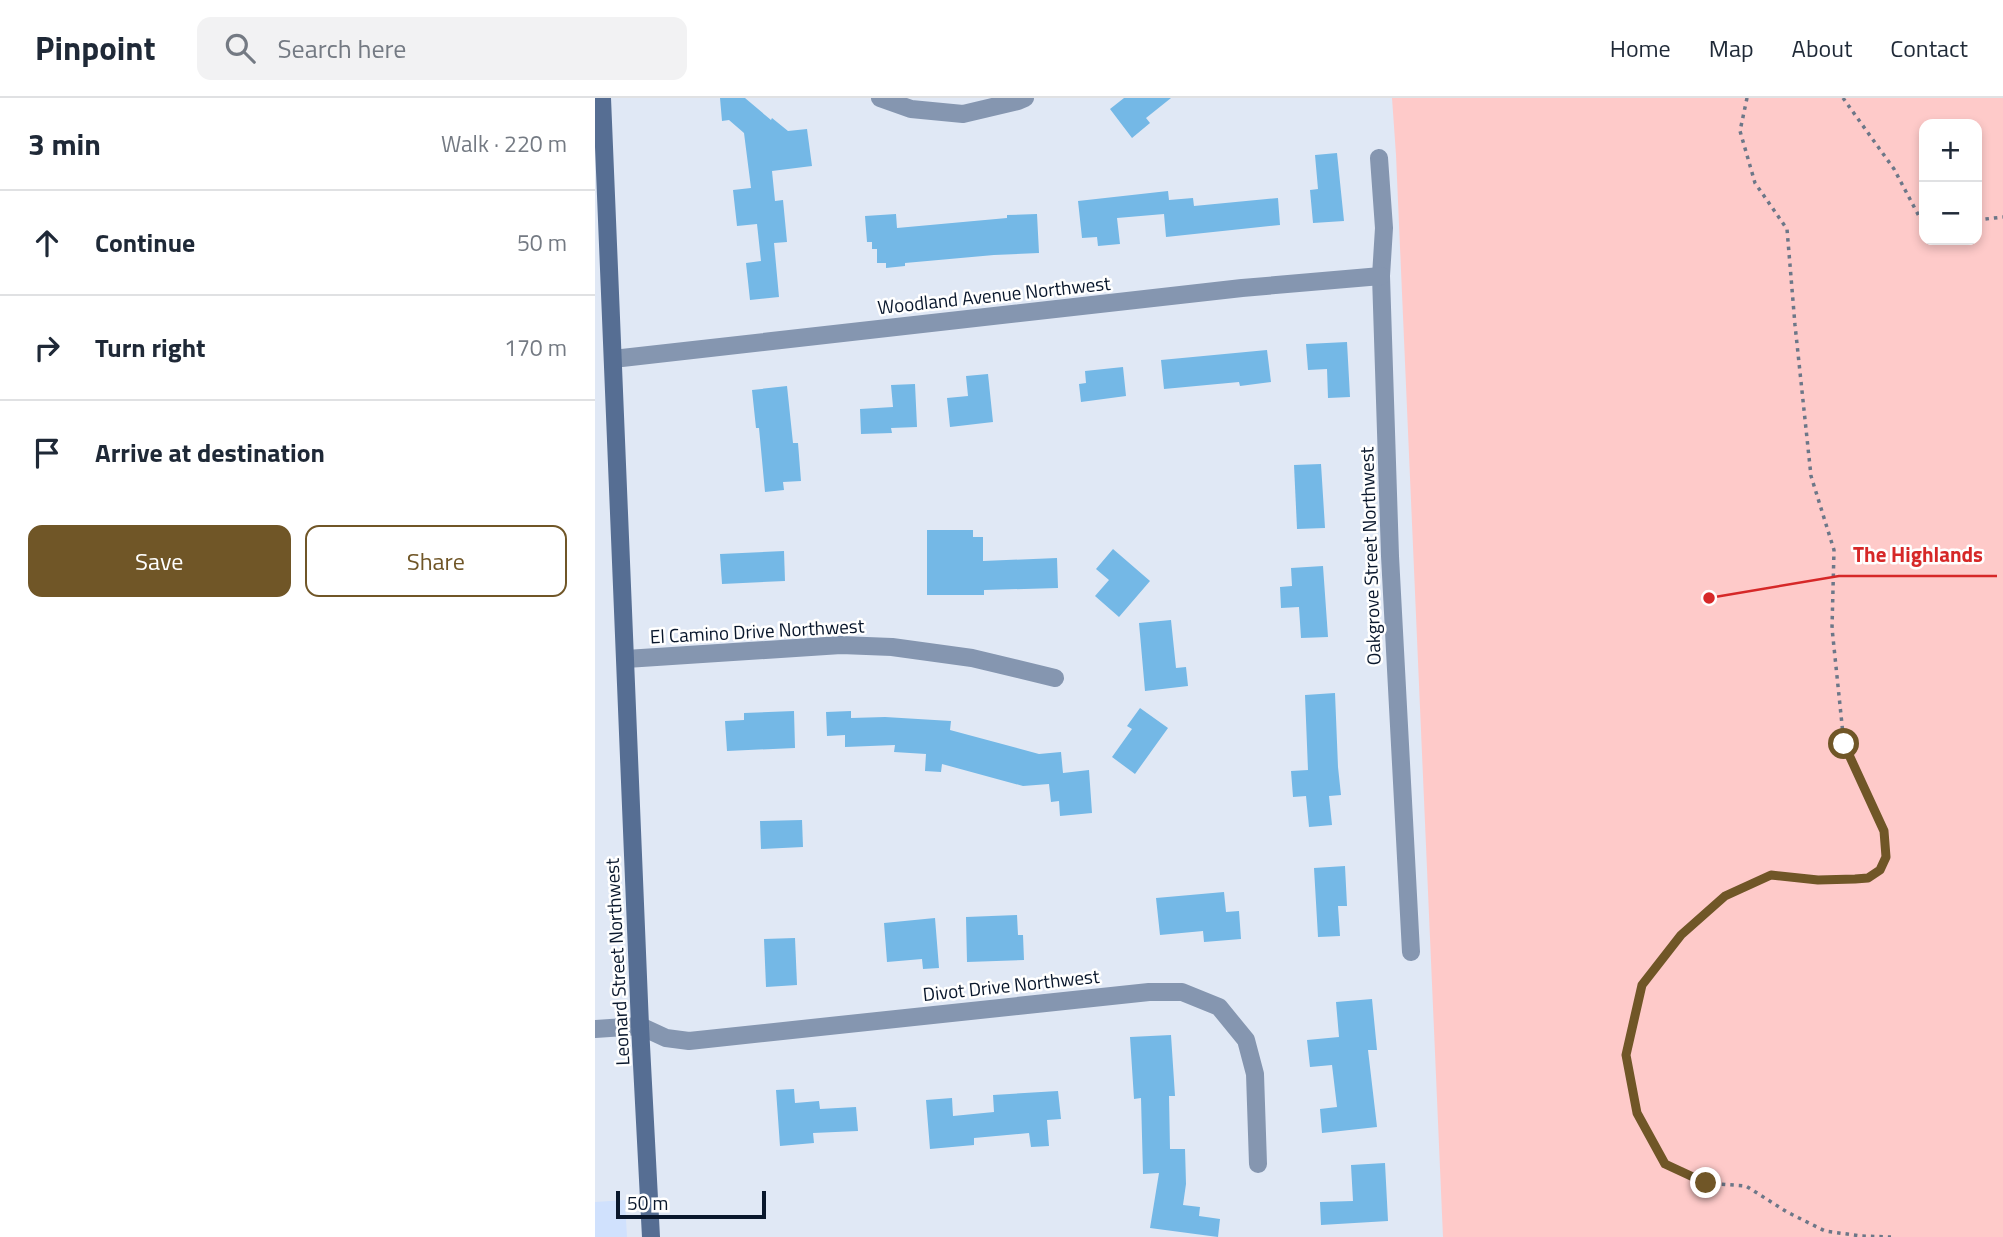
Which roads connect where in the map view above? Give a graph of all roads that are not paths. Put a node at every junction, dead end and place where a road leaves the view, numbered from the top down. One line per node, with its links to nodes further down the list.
1 (602, 98): 6 (main road, Leonard Street Northwest)
2 (880, 98): 3 (street)
3 (1025, 98)
4 (1379, 158): 5 (street, Oakgrove Street Northwest)
5 (1381, 276): 6 (street, Woodland Avenue Northwest); 9 (street, Oakgrove Street Northwest)
6 (613, 359): 7 (main road, Leonard Street Northwest)
7 (626, 659): 8 (street, El Camino Drive Northwest); 10 (main road, Leonard Street Northwest)
8 (1055, 678)
9 (1411, 951)
10 (640, 1026): 11 (street); 12 (street, Divot Drive Northwest); 13 (main road, Leonard Street Northwest)
11 (595, 1030)
12 (1258, 1164)
13 (651, 1237)

